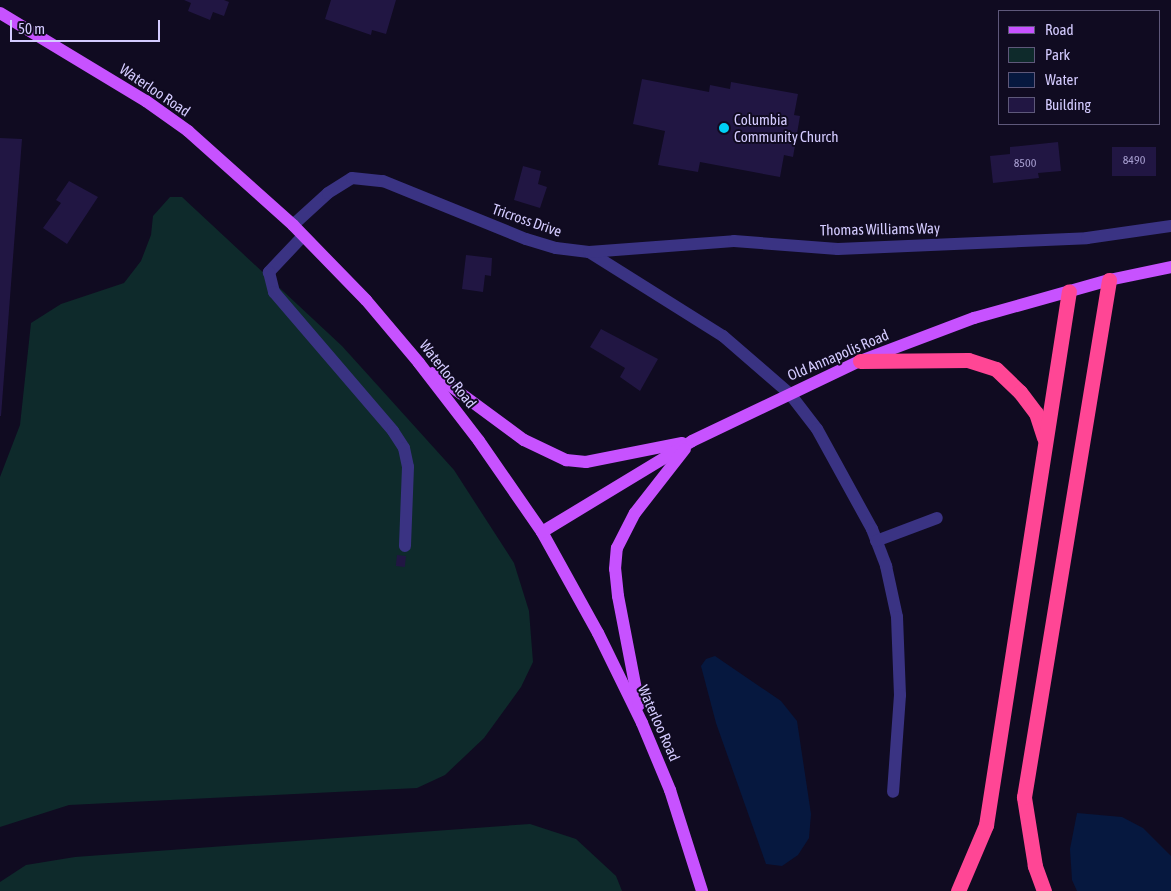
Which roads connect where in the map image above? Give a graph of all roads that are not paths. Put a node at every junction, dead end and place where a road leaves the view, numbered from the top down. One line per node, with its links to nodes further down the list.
1 (0, 13): 2 (main road, Waterloo Road)
2 (293, 225): 4 (main road, Waterloo Road); 5 (street, Tricross Drive)
3 (1171, 226): 5 (street, Thomas Williams Way)
4 (304, 236): 10 (main road, Waterloo Road); 17 (street)
5 (589, 252): 11 (street, Tricross Drive)
6 (1171, 266): 7 (main road, Old Annapolis Road)
7 (1109, 280): 8 (main road, Old Annapolis Road); 22 (highway)
8 (1069, 291): 9 (main road, Old Annapolis Road); 12 (highway)
9 (860, 362): 11 (main road, Old Annapolis Road); 12 (highway)
10 (419, 363): 13 (main road); 15 (main road, Waterloo Road)
11 (790, 394): 13 (main road, Old Annapolis Road); 16 (street, Tricross Drive)
12 (1045, 440): 21 (highway)
13 (692, 442): 15 (main road, Old Annapolis Road); 18 (main road)
14 (937, 518): 16 (street)
15 (542, 532): 18 (main road, Waterloo Road)
16 (876, 541): 19 (street, Tricross Drive)
17 (404, 546)
18 (642, 722): 20 (main road, Waterloo Road)
19 (893, 792)
20 (702, 891)
21 (958, 891)
22 (1044, 891)

